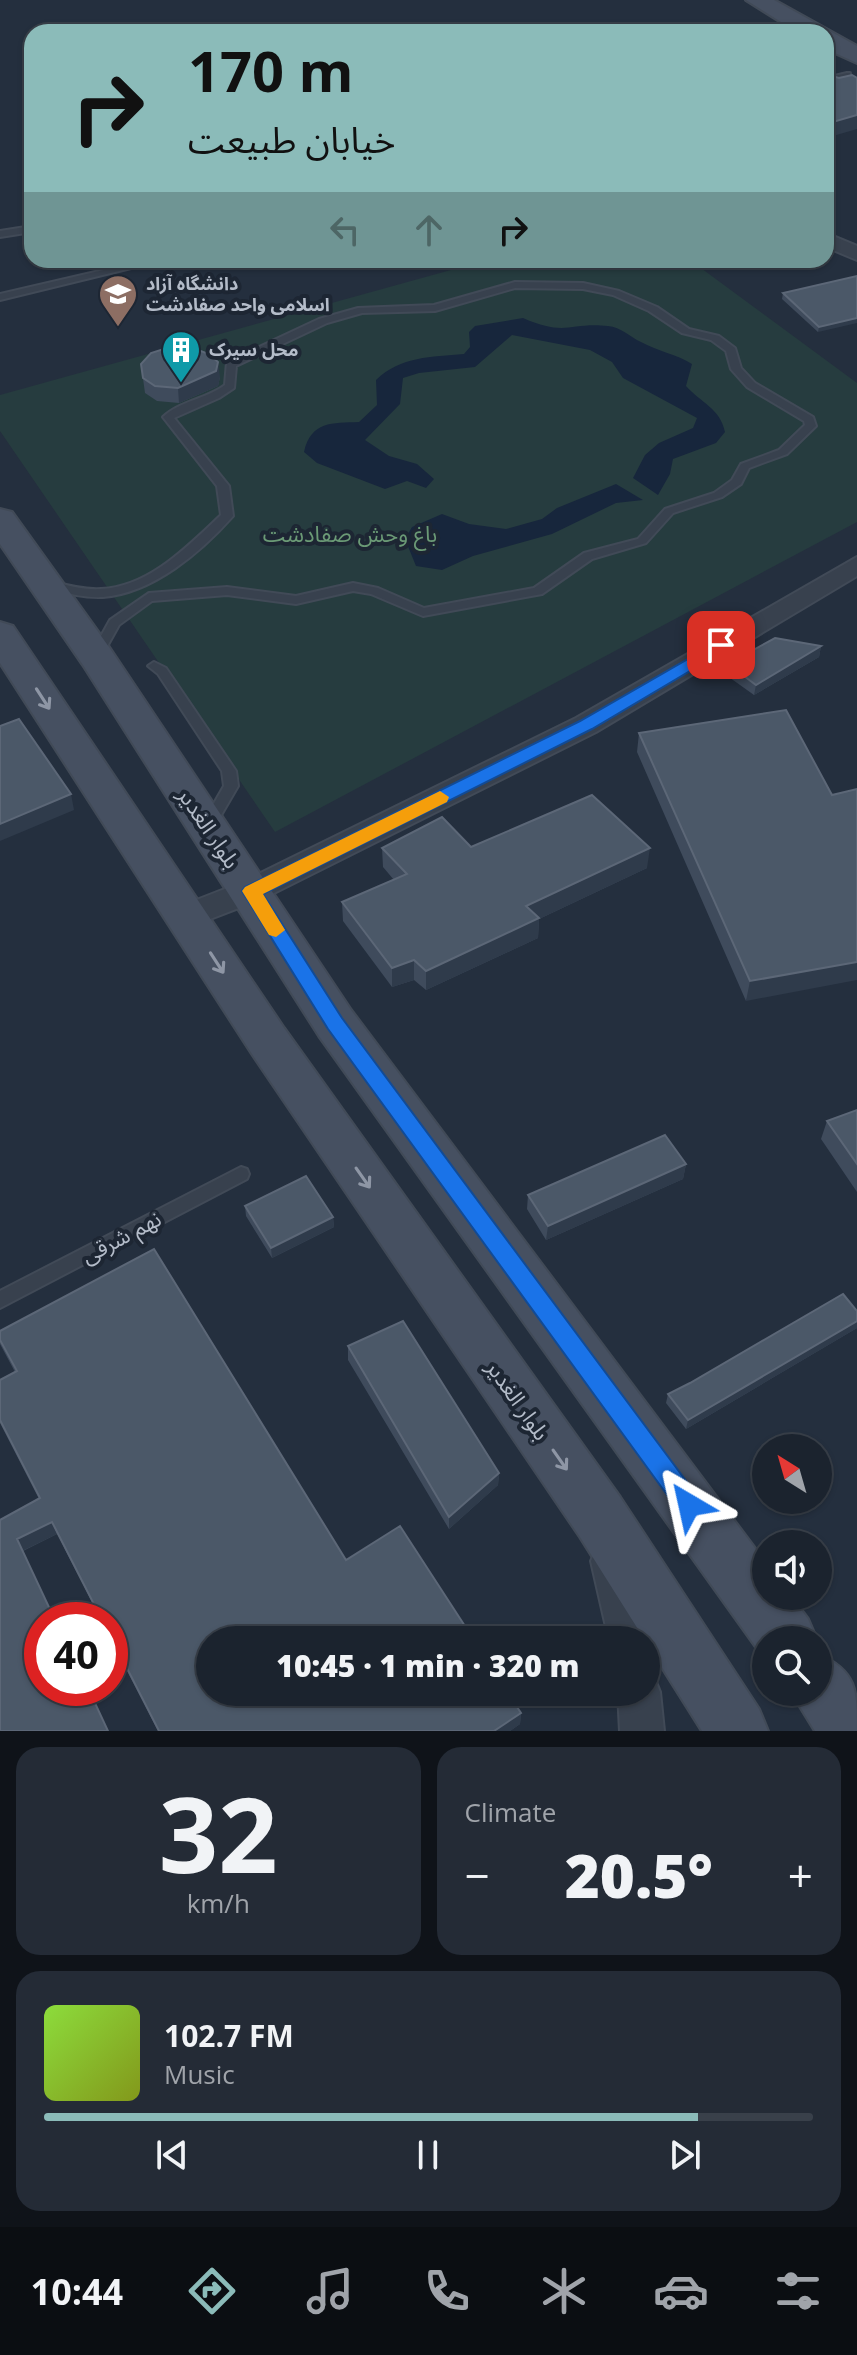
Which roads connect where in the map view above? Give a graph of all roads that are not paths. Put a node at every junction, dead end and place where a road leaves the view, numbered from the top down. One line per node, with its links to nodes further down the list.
1 (757, 0): 2 (street)
2 (800, 24)
3 (834, 47): 4 (street)
4 (852, 66): 5 (lane)
5 (834, 76)
6 (24, 230): 7 (lane)
7 (0, 234)
8 (834, 243): 9 (street)
9 (857, 254)
10 (125, 268): 11 (lane)
11 (0, 297)
12 (0, 519): 14 (street, بلوار الغدیر)
13 (857, 565): 19 (street)
14 (47, 584): 16 (street, بلوار الغدیر); 16 (lane)
15 (0, 634): 20 (street, بلوار الغدیر, one-way to 20)
16 (96, 656): 18 (street, بلوار الغدیر)
17 (154, 666): 18 (lane)
18 (208, 826): 19 (street, بلوار الغدیر)
19 (251, 891): 20 (street); 21 (street, بلوار الغدیر)
20 (187, 916): 22 (street, بلوار الغدیر, one-way to 22)
21 (335, 1023): 22 (street); 27 (street, بلوار الغدیر)
22 (268, 1041): 25 (street, بلوار الغدیر, one-way to 25)
23 (241, 1174): 24 (lane, نهم شرقی)
24 (0, 1300)
25 (600, 1517): 26 (street); 31 (street, بلوار الغدیر)
26 (627, 1626)
27 (777, 1626)
28 (832, 1703): 32 (street)
29 (640, 1706): 30 (street)
30 (642, 1731)
31 (737, 1731)
32 (852, 1731)

